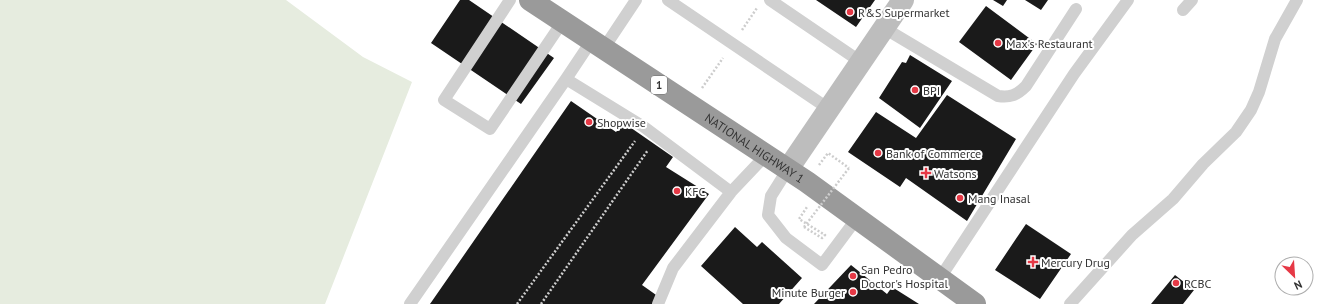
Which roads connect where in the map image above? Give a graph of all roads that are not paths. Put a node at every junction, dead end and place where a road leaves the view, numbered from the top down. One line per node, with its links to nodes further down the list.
1 (510, 0): 12 (lane)
2 (530, 0): 12 (highway, NATIONAL HIGHWAY 1 / 1)
3 (636, 0): 14 (lane)
4 (668, 0): 17 (lane)
5 (770, 0): 15 (lane)
6 (903, 0): 13 (main road)
7 (1128, 0): 22 (lane)
8 (1192, 0): 11 (lane)
9 (1297, 0): 26 (lane)
10 (1076, 9): 13 (lane)
11 (1183, 10)
12 (563, 21): 14 (highway, NATIONAL HIGHWAY 1 / 1)
13 (884, 28): 15 (main road)
14 (598, 44): 16 (lane); 18 (highway, NATIONAL HIGHWAY 1 / 1)
15 (861, 62): 17 (main road)
16 (566, 79): 20 (lane); 23 (lane)
17 (829, 109): 19 (main road)
18 (766, 154): 19 (highway, NATIONAL HIGHWAY 1 / 1); 20 (lane)
19 (788, 169): 21 (highway, NATIONAL HIGHWAY 1 / 1); 21 (lane)
20 (730, 192): 24 (lane)
21 (857, 218): 22 (highway, NATIONAL HIGHWAY 1 / 1)
22 (940, 278): 25 (highway, NATIONAL HIGHWAY 1 / 1)
23 (410, 304)
24 (658, 304)
25 (975, 304)
26 (1070, 304)

